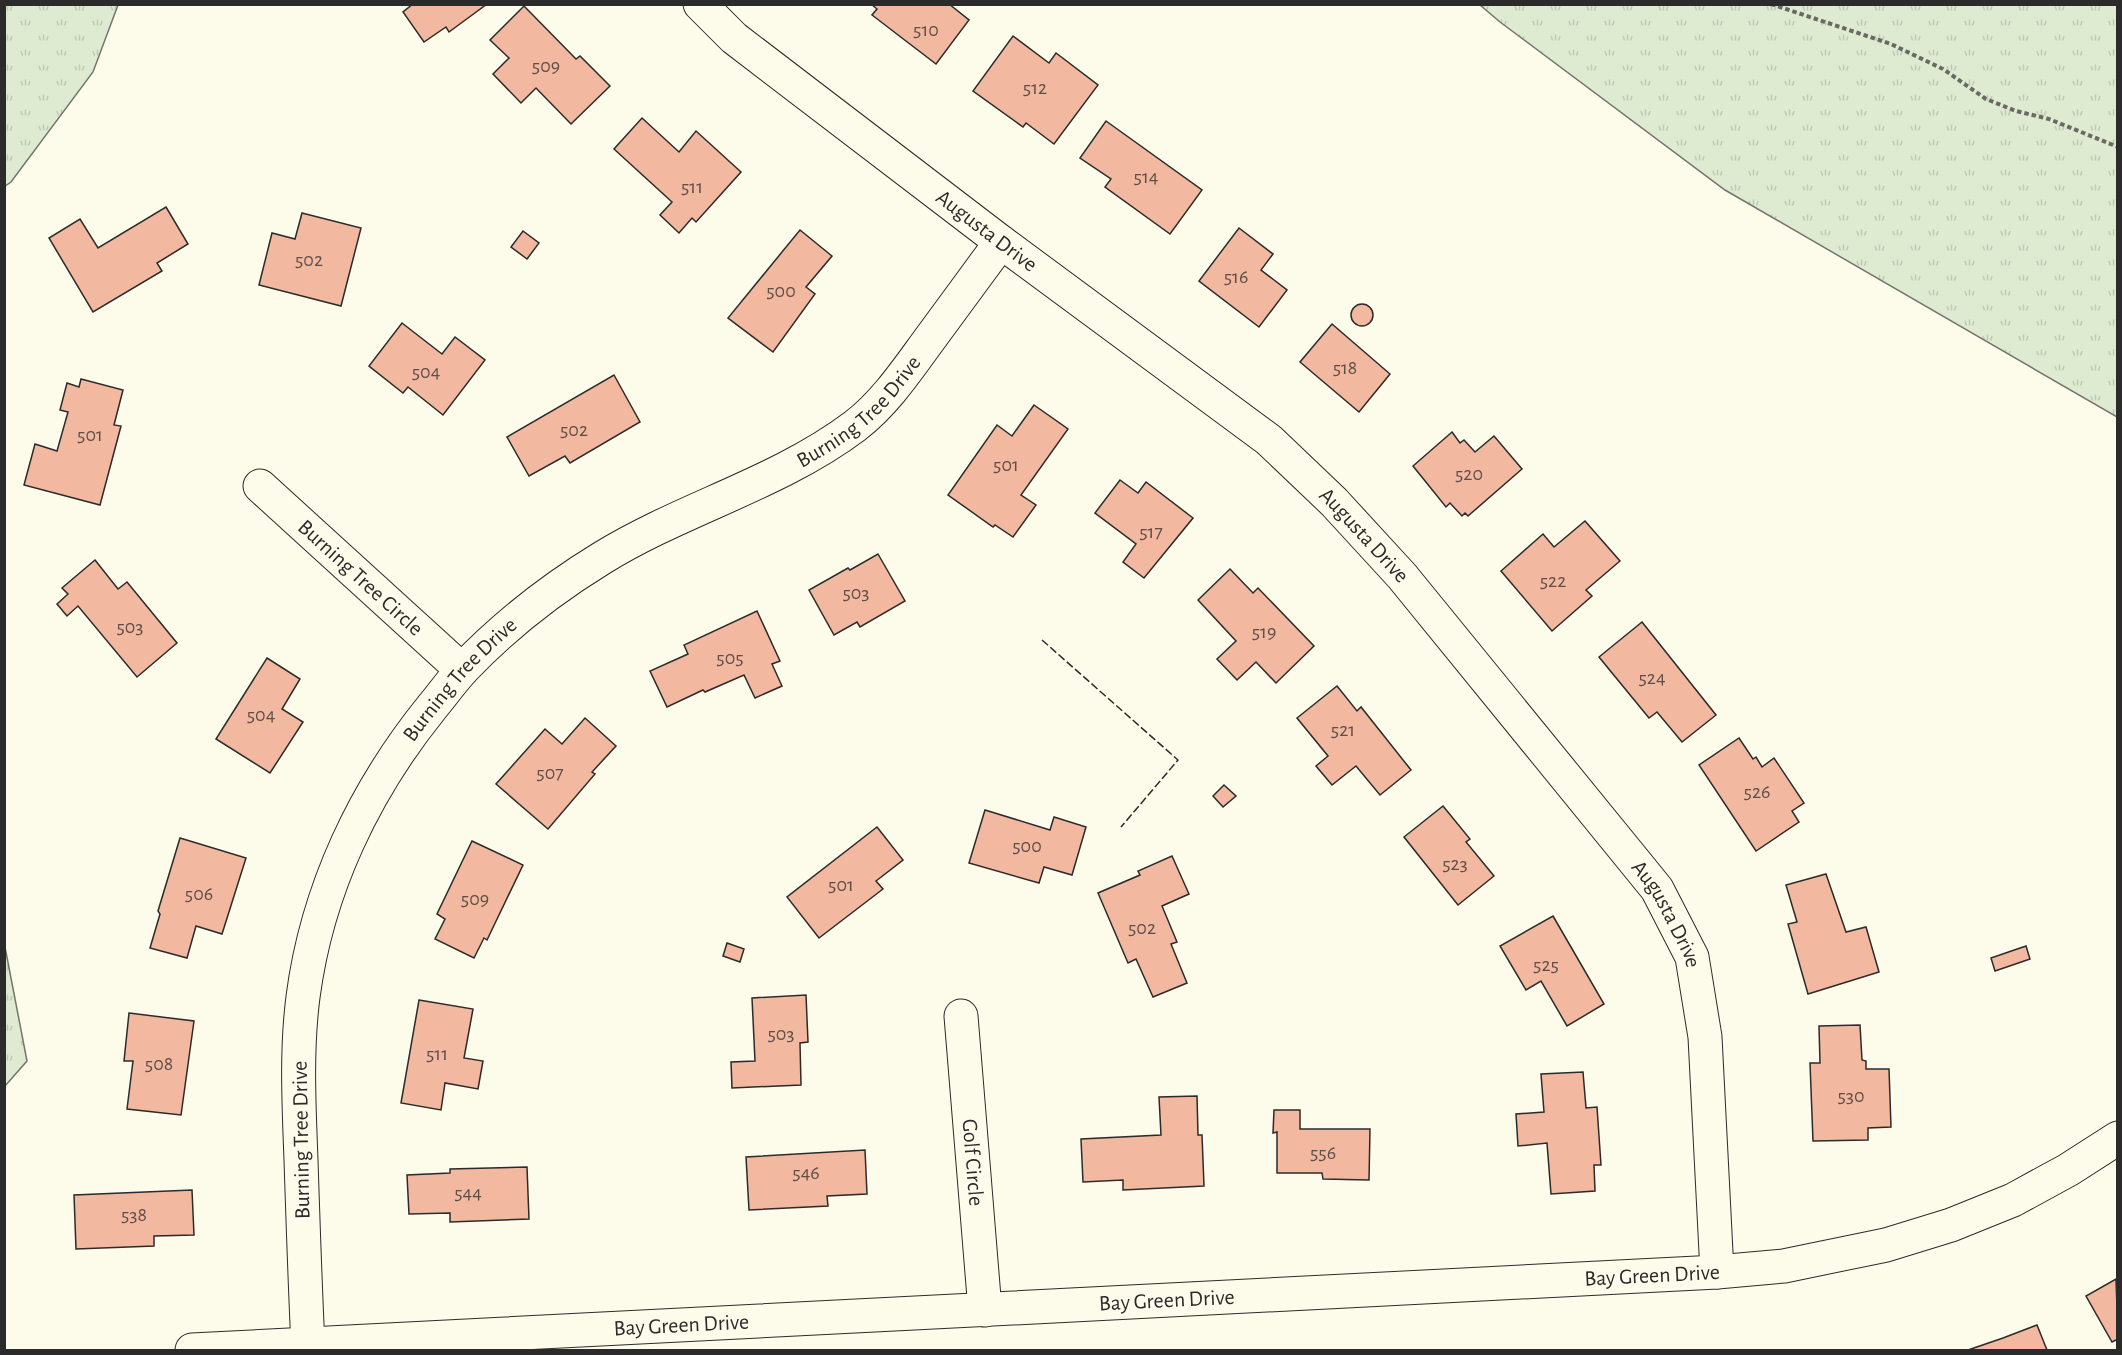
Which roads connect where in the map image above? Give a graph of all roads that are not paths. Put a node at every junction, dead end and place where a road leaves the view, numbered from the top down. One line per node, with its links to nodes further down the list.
1 (700, 4): 2 (street, Augusta Drive)
2 (1001, 242): 4 (street, Burning Tree Drive); 7 (street, Augusta Drive)
3 (260, 486): 4 (street, Burning Tree Circle)
4 (462, 670): 9 (street, Burning Tree Drive)
5 (961, 1016): 8 (street, Golf Circle)
6 (2118, 1138): 7 (street, Bay Green Drive)
7 (1716, 1272): 8 (street, Bay Green Drive)
8 (985, 1310): 9 (street, Bay Green Drive)
9 (308, 1346): 10 (street, Bay Green Drive)
10 (192, 1350)

